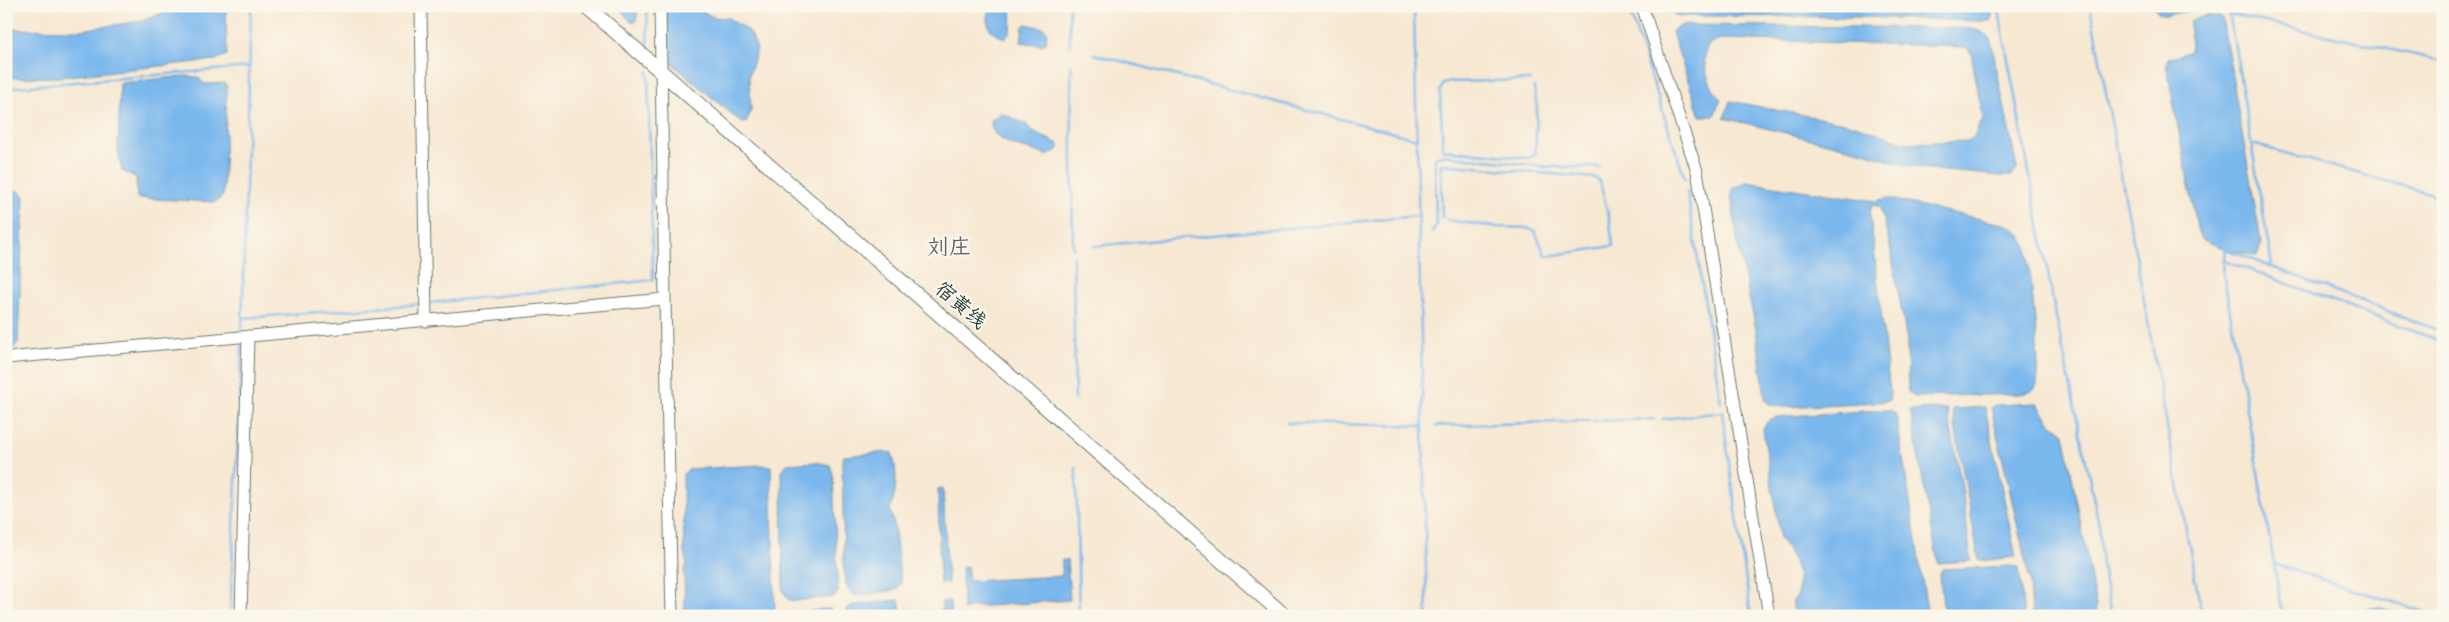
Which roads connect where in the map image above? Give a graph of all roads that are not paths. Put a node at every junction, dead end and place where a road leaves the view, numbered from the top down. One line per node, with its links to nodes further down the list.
1 (421, 6): 7 (street)
2 (586, 6): 5 (main road, 宿黄线)
3 (660, 6): 5 (street)
4 (1642, 6): 13 (street)
5 (662, 74): 6 (street); 12 (main road, 宿黄线)
6 (665, 299): 7 (street); 11 (street)
7 (426, 320): 8 (street)
8 (248, 336): 9 (street); 10 (street)
9 (6, 358)
10 (242, 616)
11 (672, 616)
12 (1285, 616)
13 (1769, 616)

